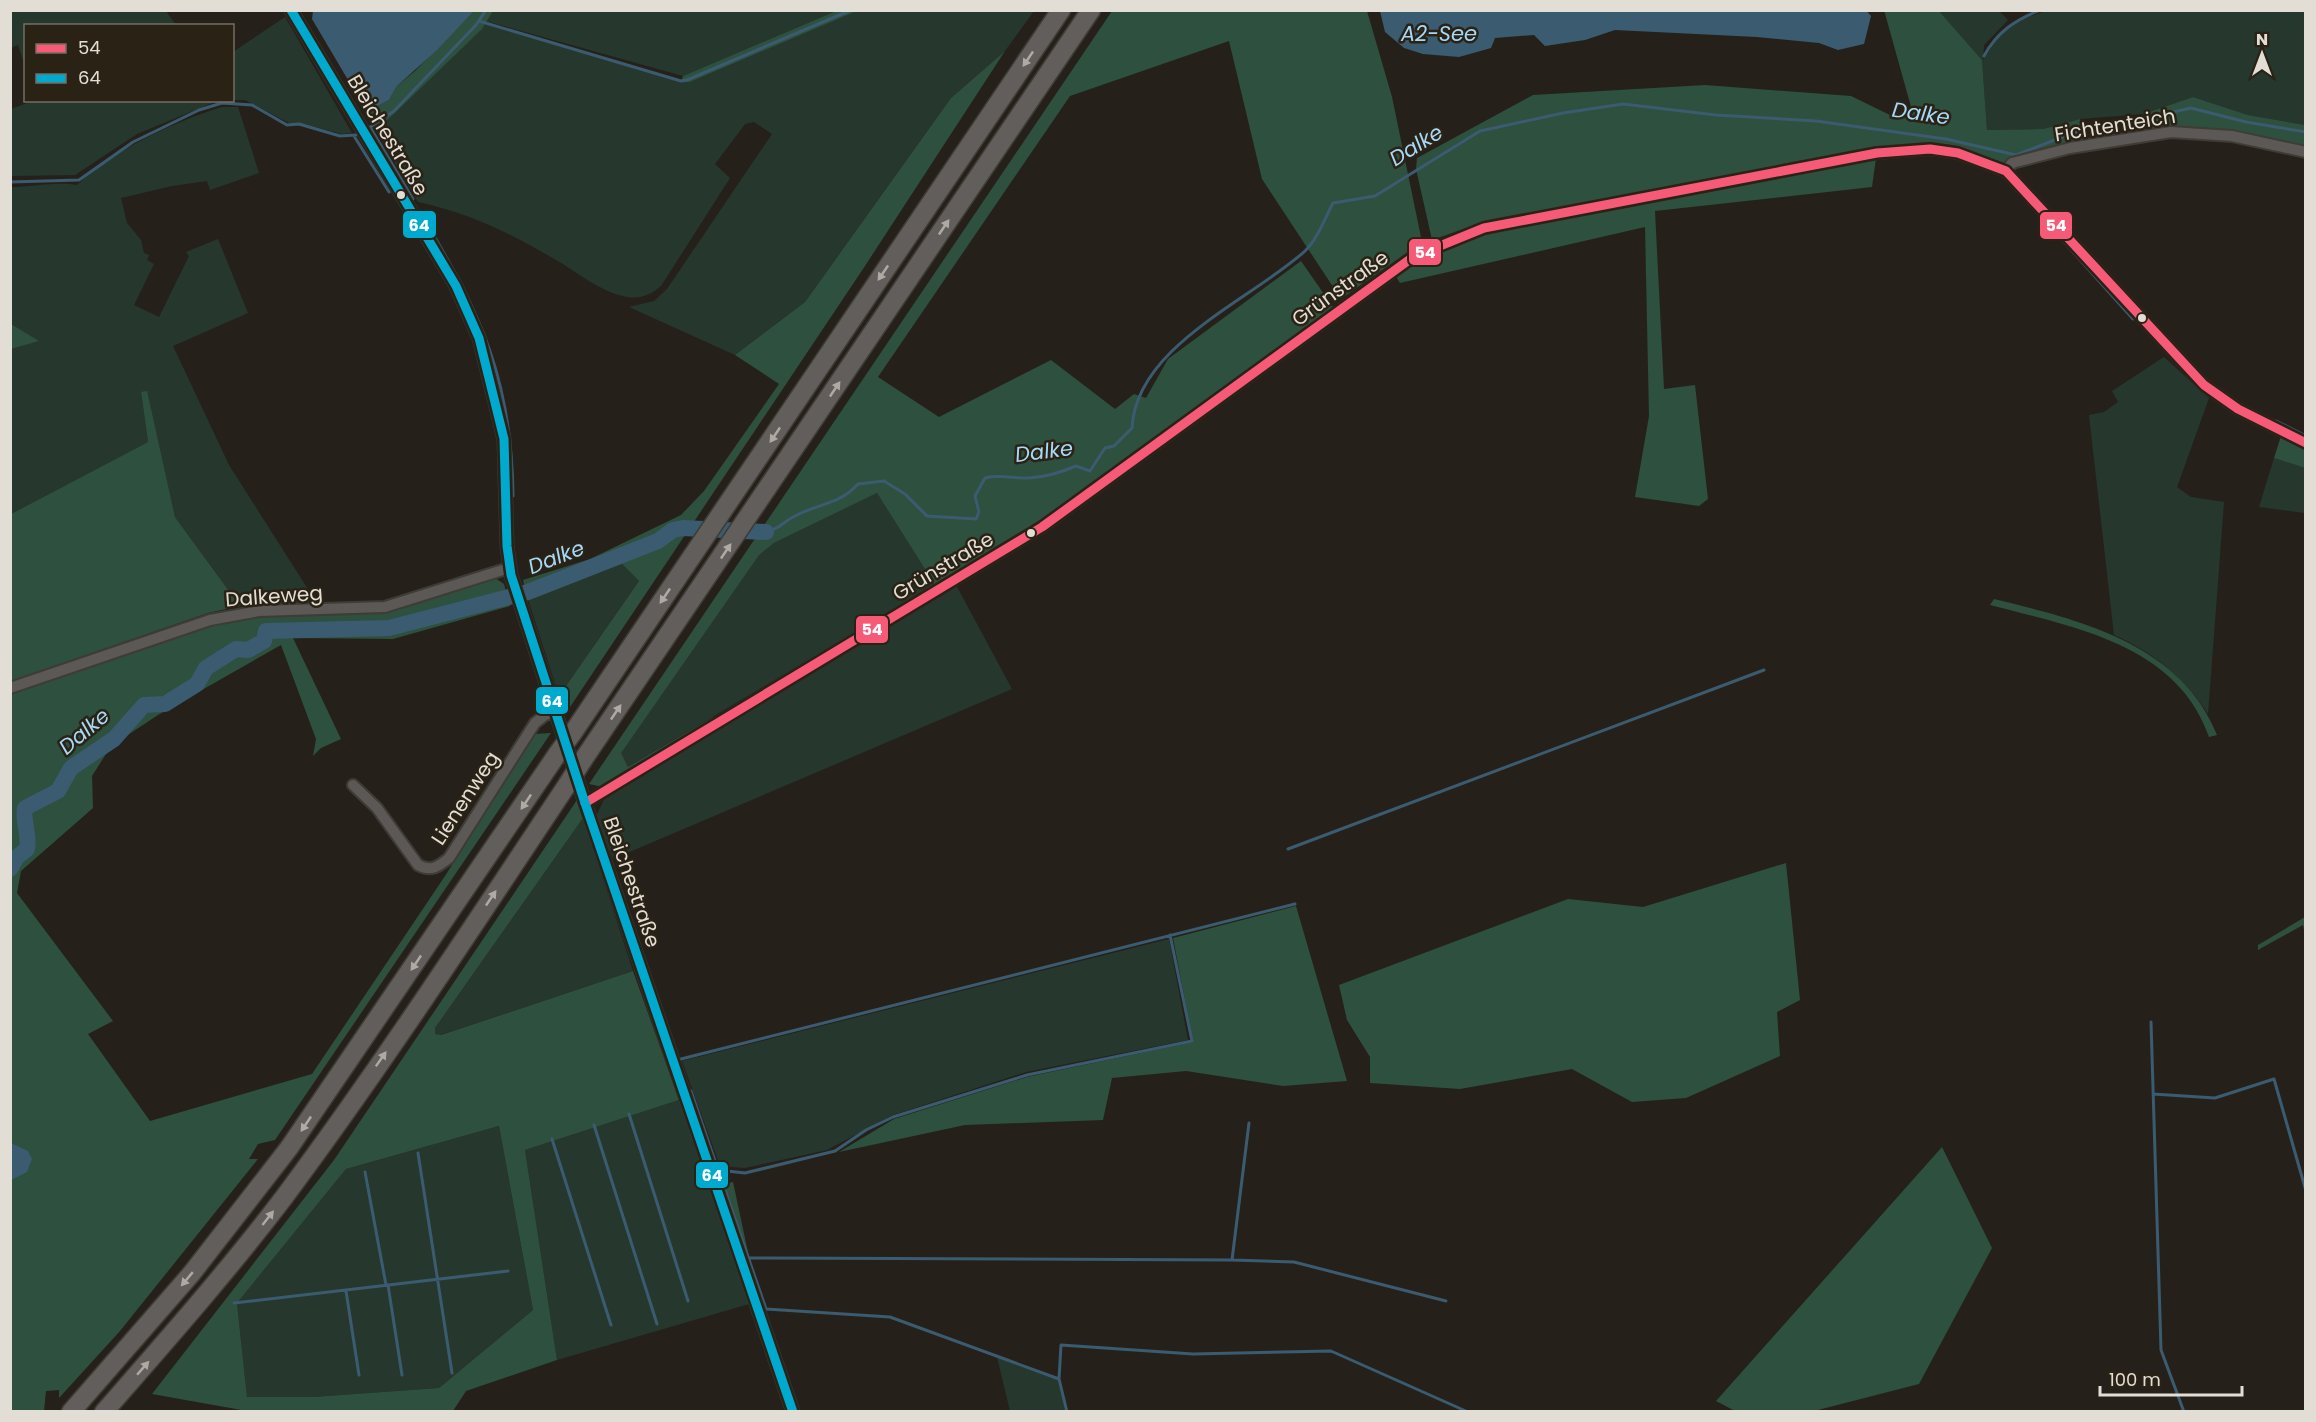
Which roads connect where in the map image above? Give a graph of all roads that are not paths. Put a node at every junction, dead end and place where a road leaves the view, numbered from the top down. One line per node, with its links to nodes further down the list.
1 (291, 10): 7 (street, Bleichestraße)
2 (1061, 10): 12 (highway, one-way to 12, bridge)
3 (1091, 10): 13 (highway, one-way to 3, bridge)
4 (2306, 152): 5 (street, Fichtenteich)
5 (2006, 171): 6 (street, Grünstraße); 11 (street, Grünstraße)
6 (2306, 443)
7 (510, 571): 8 (street, Dalkeweg); 9 (street, Bleichestraße)
8 (10, 688)
9 (555, 712): 10 (street, Lienenweg); 11 (street, Bleichestraße)
10 (353, 785)
11 (585, 803): 14 (street, Bleichestraße)
12 (71, 1412)
13 (104, 1412)
14 (793, 1412)

